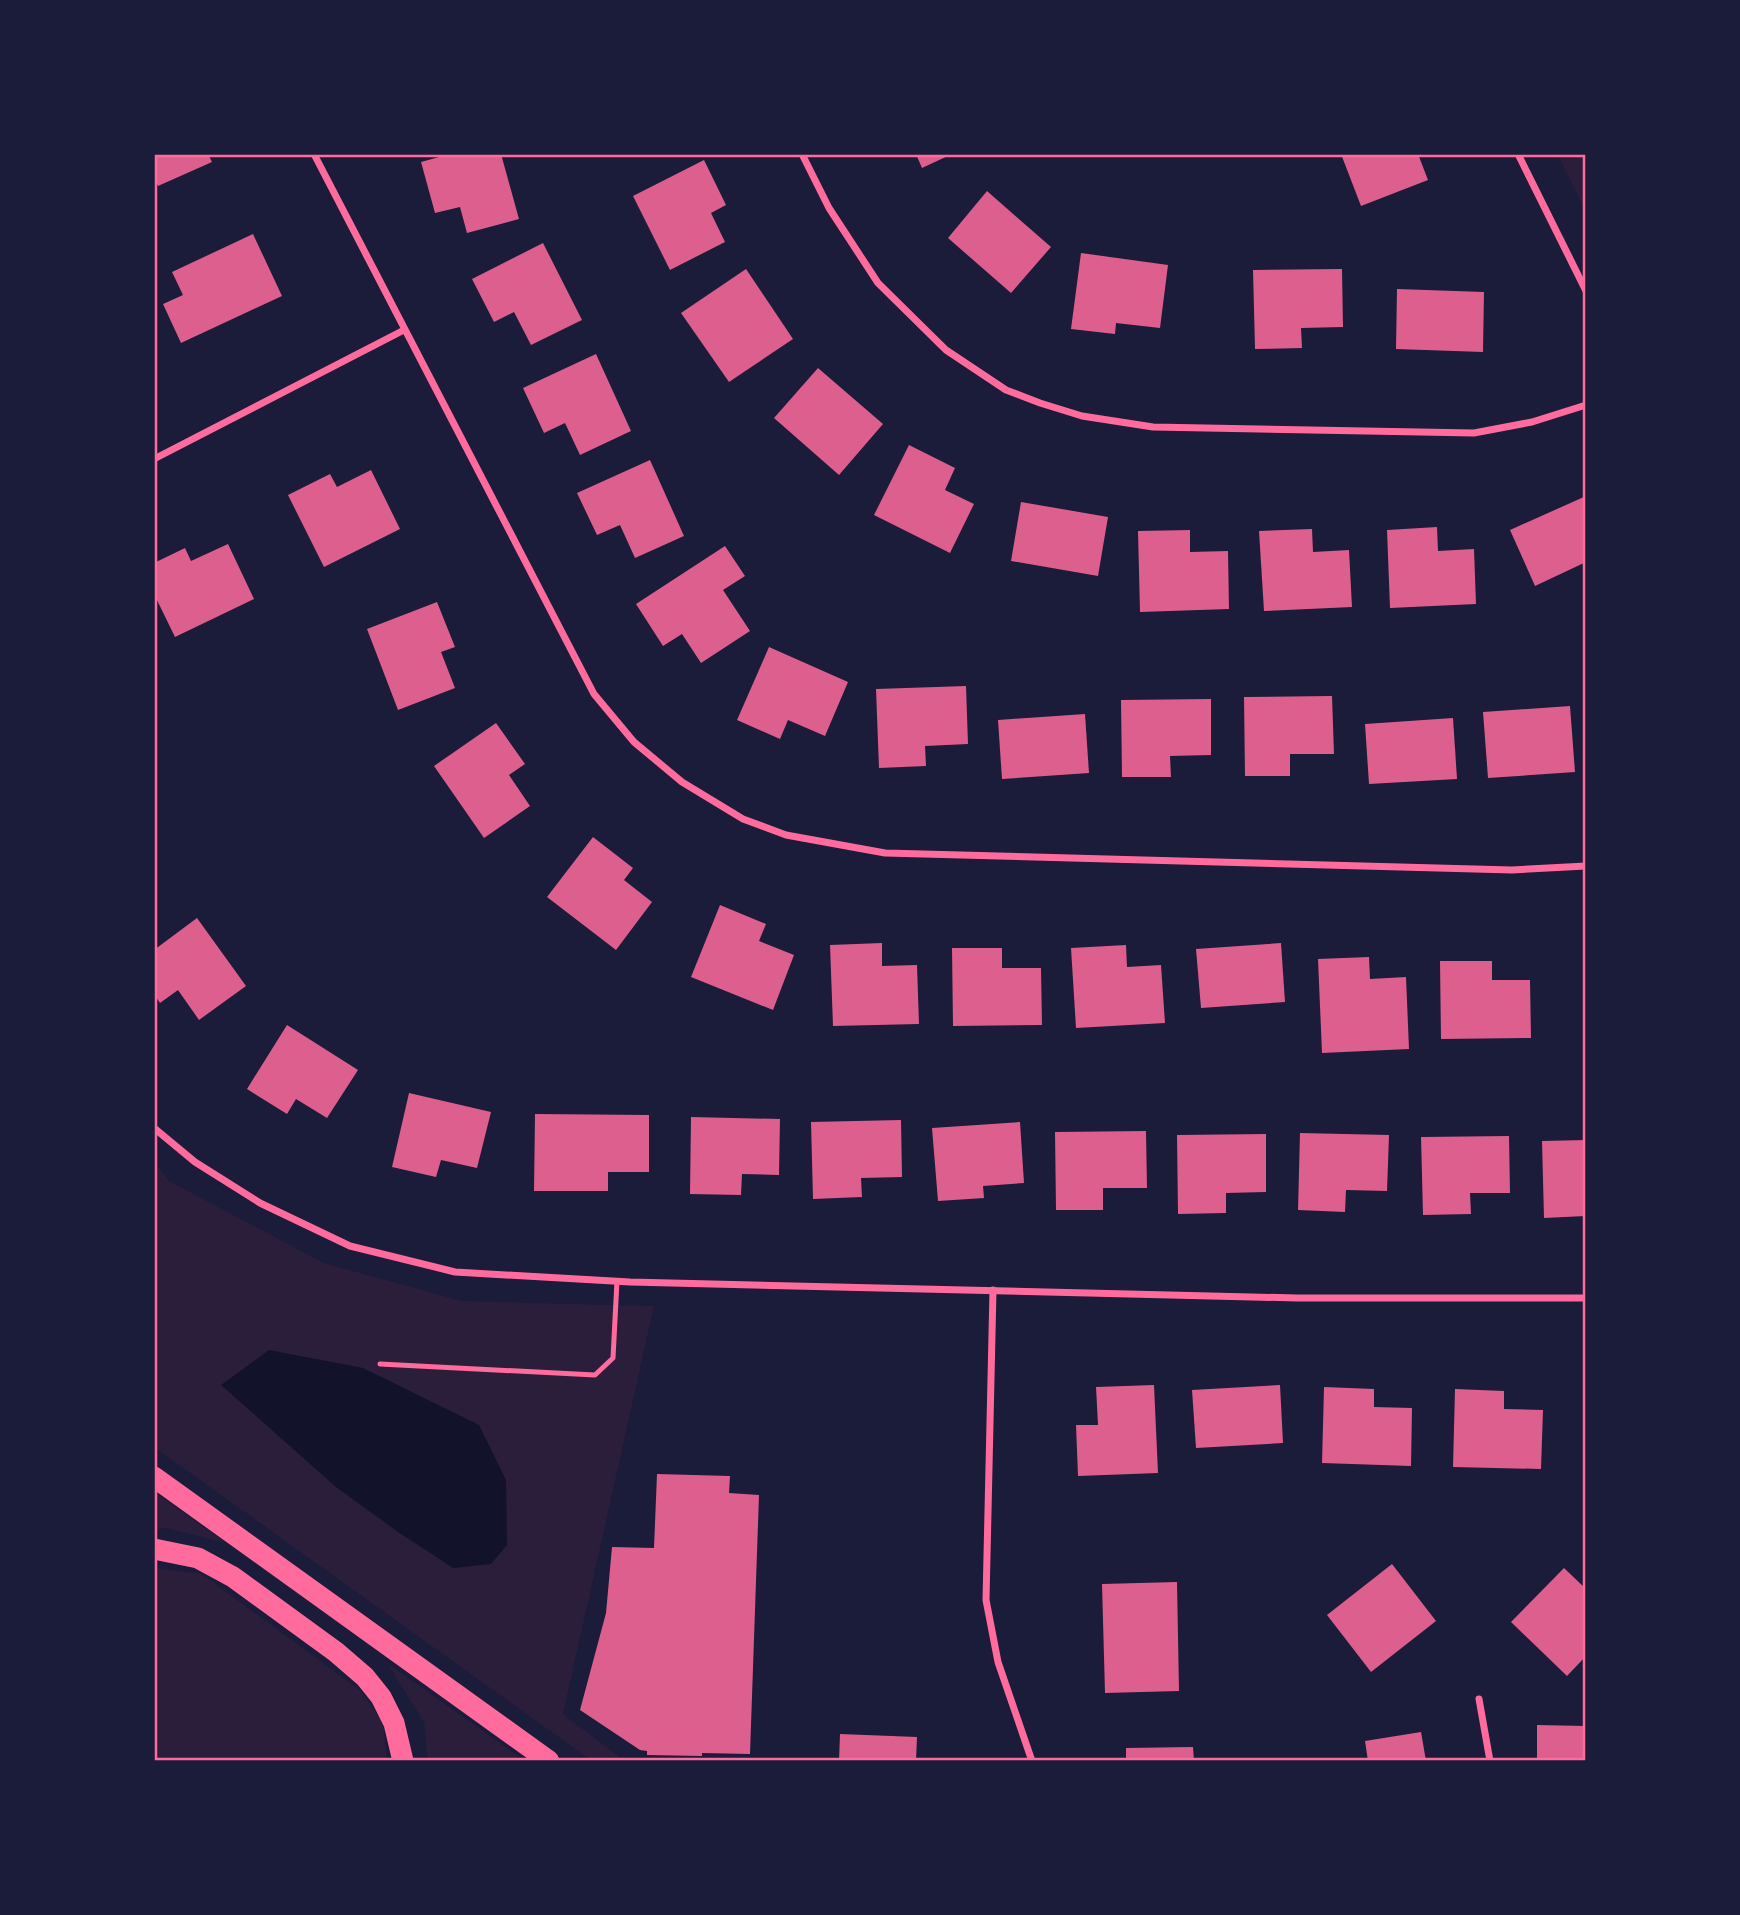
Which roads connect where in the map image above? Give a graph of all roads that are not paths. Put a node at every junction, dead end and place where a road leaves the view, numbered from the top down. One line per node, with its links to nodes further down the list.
1 (314, 154): 5 (street)
2 (802, 154): 6 (street)
3 (1518, 154): 4 (street)
4 (1586, 291)
5 (404, 330): 7 (street); 8 (street)
6 (1586, 405)
7 (154, 458)
8 (1586, 866)
9 (154, 1128): 10 (street)
10 (617, 1281): 11 (street); 13 (lane)
11 (993, 1290): 12 (street); 19 (street)
12 (1586, 1298)
13 (380, 1364)
14 (154, 1477): 18 (highway)
15 (154, 1549): 17 (highway)
16 (1479, 1699): 20 (street)
17 (403, 1761)
18 (549, 1761)
19 (1032, 1761)
20 (1490, 1761)

